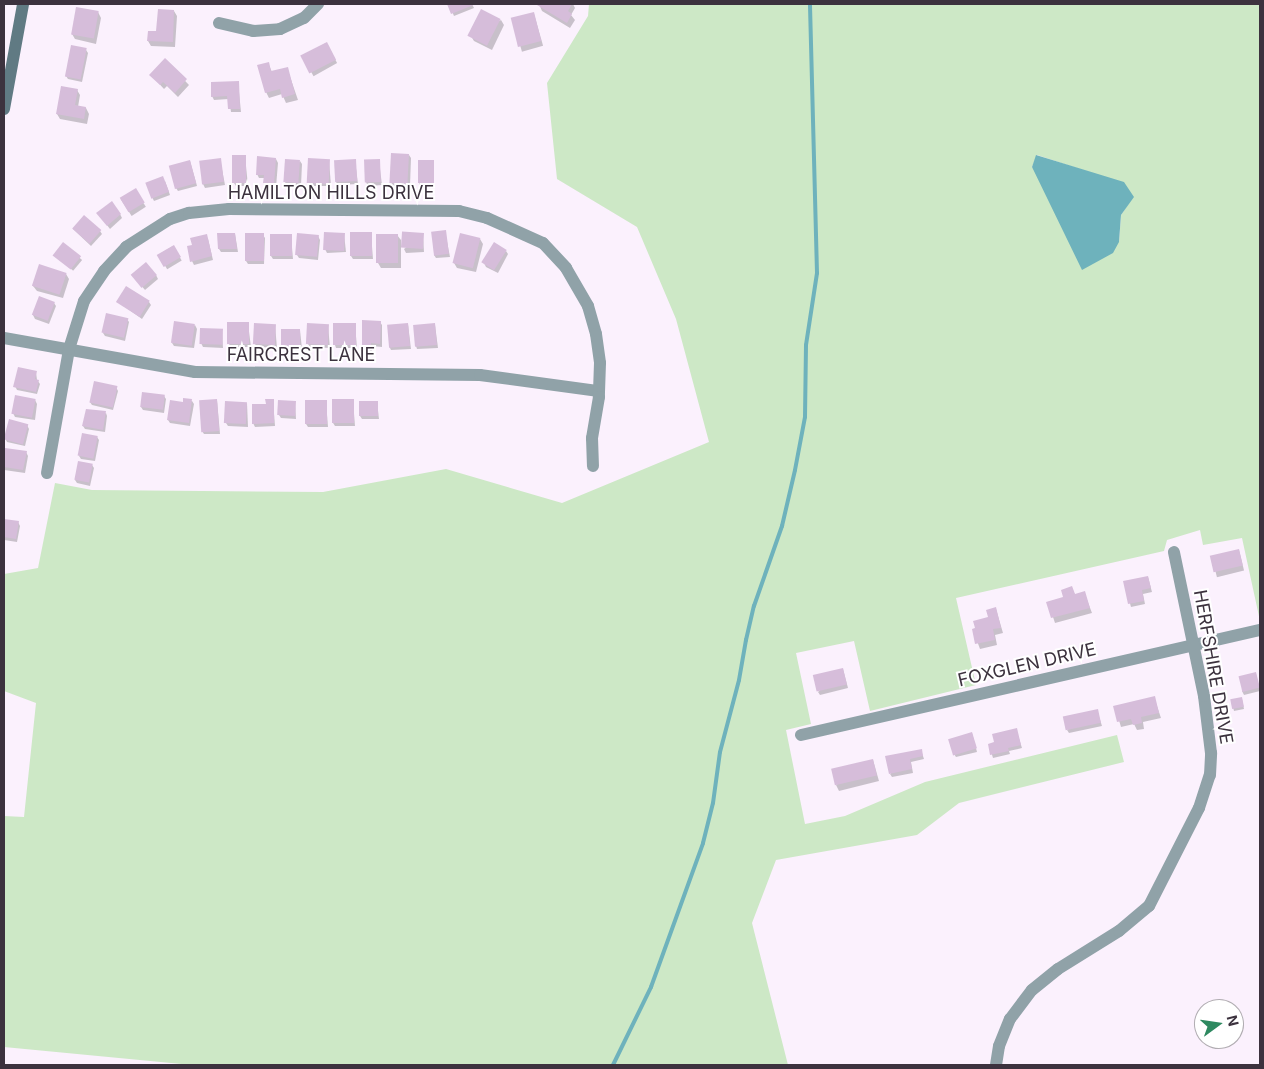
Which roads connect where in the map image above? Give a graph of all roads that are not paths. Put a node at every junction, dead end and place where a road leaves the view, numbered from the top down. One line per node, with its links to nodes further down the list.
1 (23, 4): 4 (main road)
2 (318, 4): 3 (street)
3 (219, 23)
4 (6, 90): 5 (main road)
5 (4, 109)
6 (4, 338): 7 (street, FAIRCREST LANE)
7 (69, 349): 8 (street, FAIRCREST LANE); 8 (street, HAMILTON HILLS DRIVE); 10 (street, HAMILTON HILLS DRIVE)
8 (599, 391): 9 (street, HAMILTON HILLS DRIVE)
9 (593, 466)
10 (47, 473)
11 (1174, 552): 13 (street, HERFSHIRE DRIVE)
12 (1260, 630): 13 (street, FOXGLEN DRIVE)
13 (1193, 645): 14 (street, FOXGLEN DRIVE); 15 (street, HERFSHIRE DRIVE)
14 (801, 734)
15 (996, 1065)

